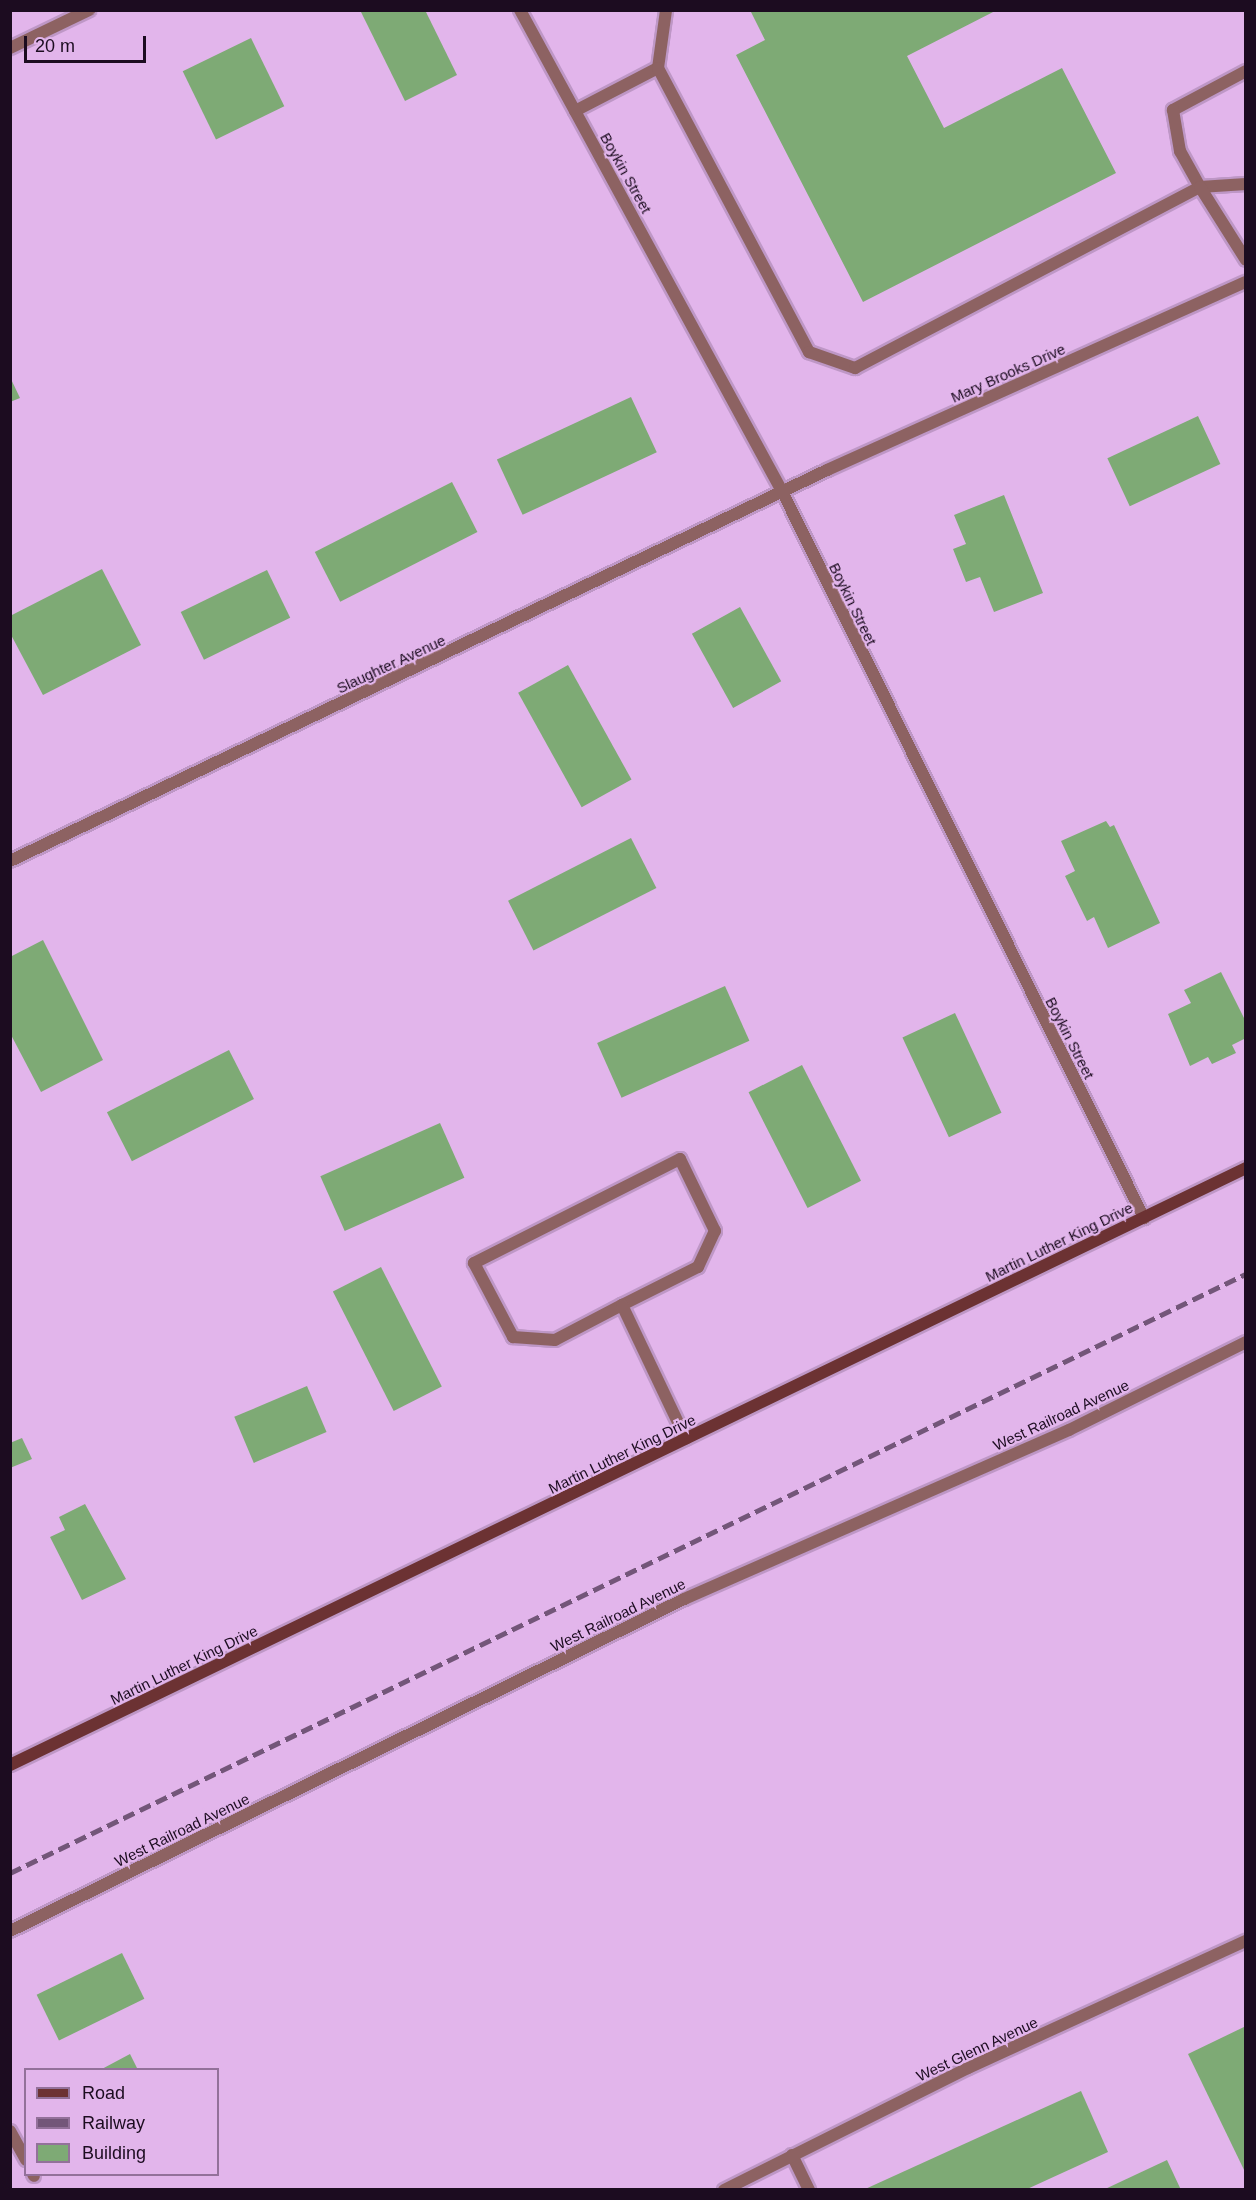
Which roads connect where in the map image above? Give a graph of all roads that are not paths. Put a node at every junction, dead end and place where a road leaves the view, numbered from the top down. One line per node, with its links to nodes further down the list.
1 (89, 10): 4 (street)
2 (520, 10): 7 (street, Boykin Street)
3 (666, 10): 5 (street)
4 (10, 48)
5 (658, 68): 7 (street); 9 (street)
6 (1245, 71): 9 (street)
7 (575, 111): 12 (street, Boykin Street)
8 (1245, 184): 9 (street)
9 (1200, 187): 10 (street)
10 (1245, 260)
11 (1245, 282): 12 (street, Mary Brooks Drive)
12 (783, 493): 13 (street, Slaughter Avenue); 15 (street, Boykin Street)
13 (10, 861)
14 (1245, 1168): 15 (main road, Martin Luther King Drive)
15 (1144, 1218): 18 (main road, Martin Luther King Drive)
16 (622, 1305): 16 (street); 18 (street)
17 (1245, 1342): 20 (street, West Railroad Avenue)
18 (686, 1439): 19 (main road, Martin Luther King Drive)
19 (10, 1765)
20 (10, 1931)
21 (1245, 1941): 23 (street, West Glenn Avenue)
22 (10, 2131): 24 (street)
23 (792, 2155): 25 (street, West Glenn Avenue); 26 (street)
24 (24, 2156)
25 (724, 2190)
26 (809, 2190)

